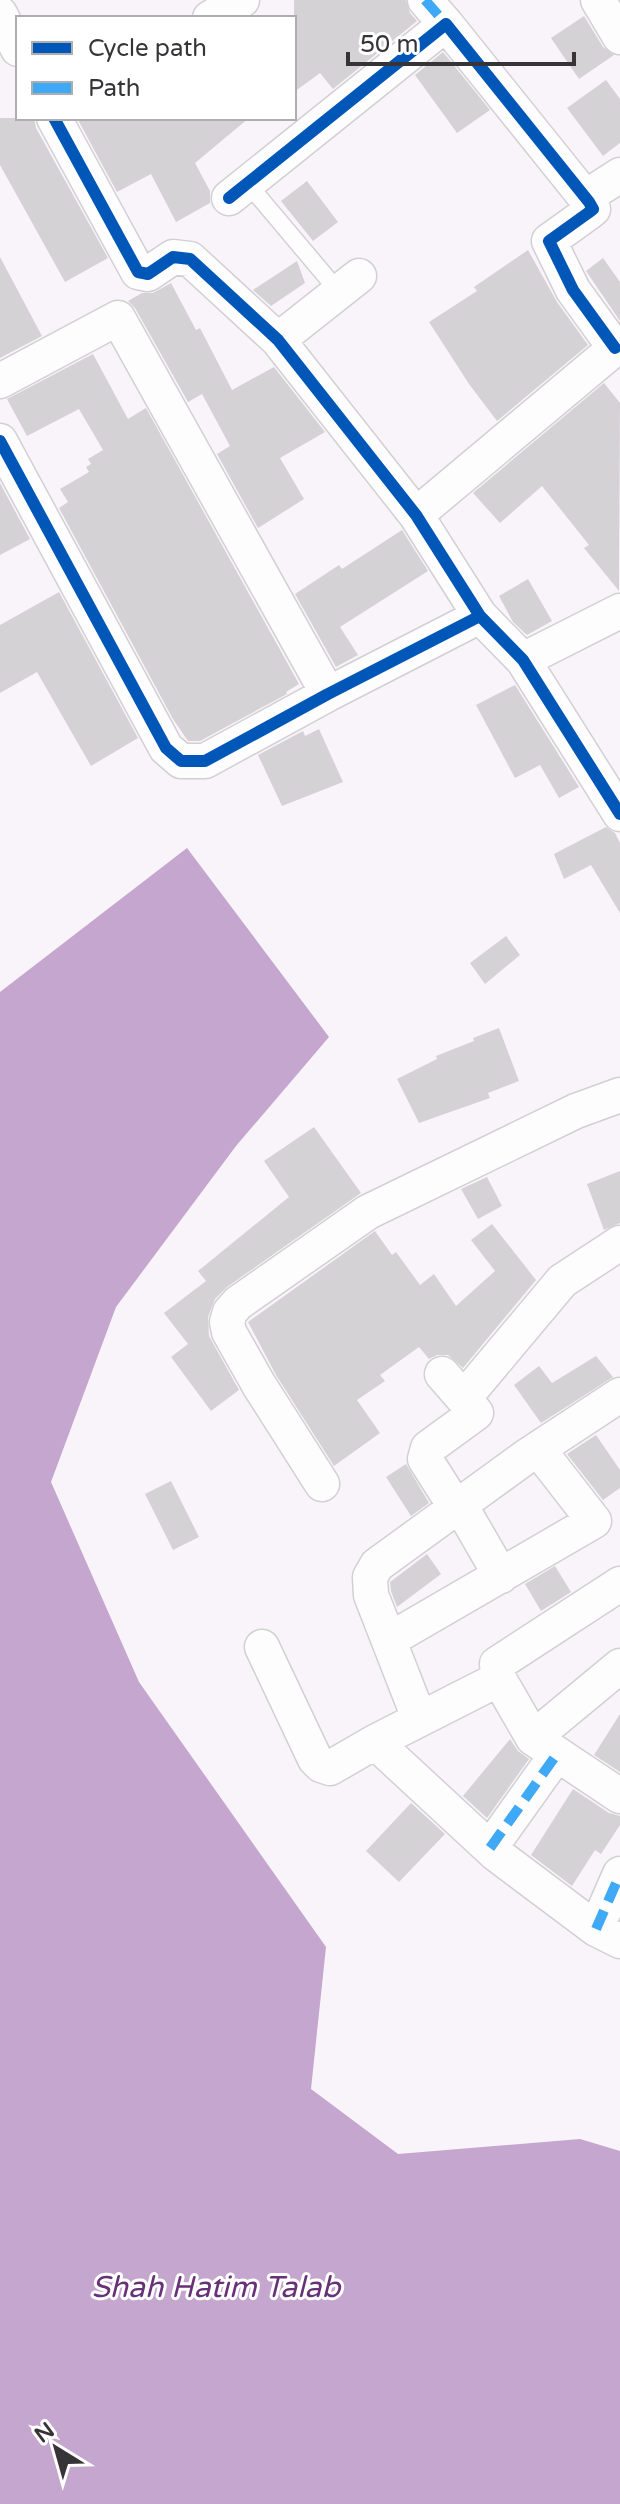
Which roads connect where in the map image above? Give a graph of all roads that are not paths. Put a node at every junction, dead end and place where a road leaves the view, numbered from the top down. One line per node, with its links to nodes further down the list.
1 (242, 0): 5 (street)
2 (598, 0): 6 (street)
3 (435, 12): 10 (street); 11 (street)
4 (0, 14): 7 (street)
5 (214, 16)
6 (620, 37)
7 (16, 45)
8 (55, 120): 13 (street)
9 (620, 175): 11 (street)
10 (238, 191): 12 (lane)
11 (586, 197): 14 (street)
12 (349, 284): 13 (street)
13 (278, 340): 17 (street)
14 (618, 346): 17 (street)
15 (0, 381): 21 (street)
16 (0, 441): 21 (street)
17 (416, 515): 19 (street)
18 (620, 611): 20 (street)
19 (480, 616): 20 (street); 21 (street)
20 (523, 660): 22 (street)
21 (328, 694)
22 (620, 814)
23 (620, 1095): 27 (street)
24 (620, 1243): 28 (street)
25 (620, 1395): 26 (street)
26 (538, 1449): 28 (street); 29 (street)
27 (322, 1484)
28 (458, 1506): 29 (street); 31 (street)
29 (501, 1576): 31 (street)
30 (620, 1584): 34 (street)
31 (389, 1640): 35 (street)
32 (262, 1647): 36 (street)
33 (620, 1666): 37 (street)
34 (499, 1679): 35 (street); 37 (street)
35 (419, 1718): 36 (street)
36 (375, 1742): 39 (street)
37 (545, 1746): 38 (street); 39 (street)
38 (620, 1796)
39 (490, 1848): 41 (street)
40 (620, 1874): 41 (street)
41 (608, 1935)

